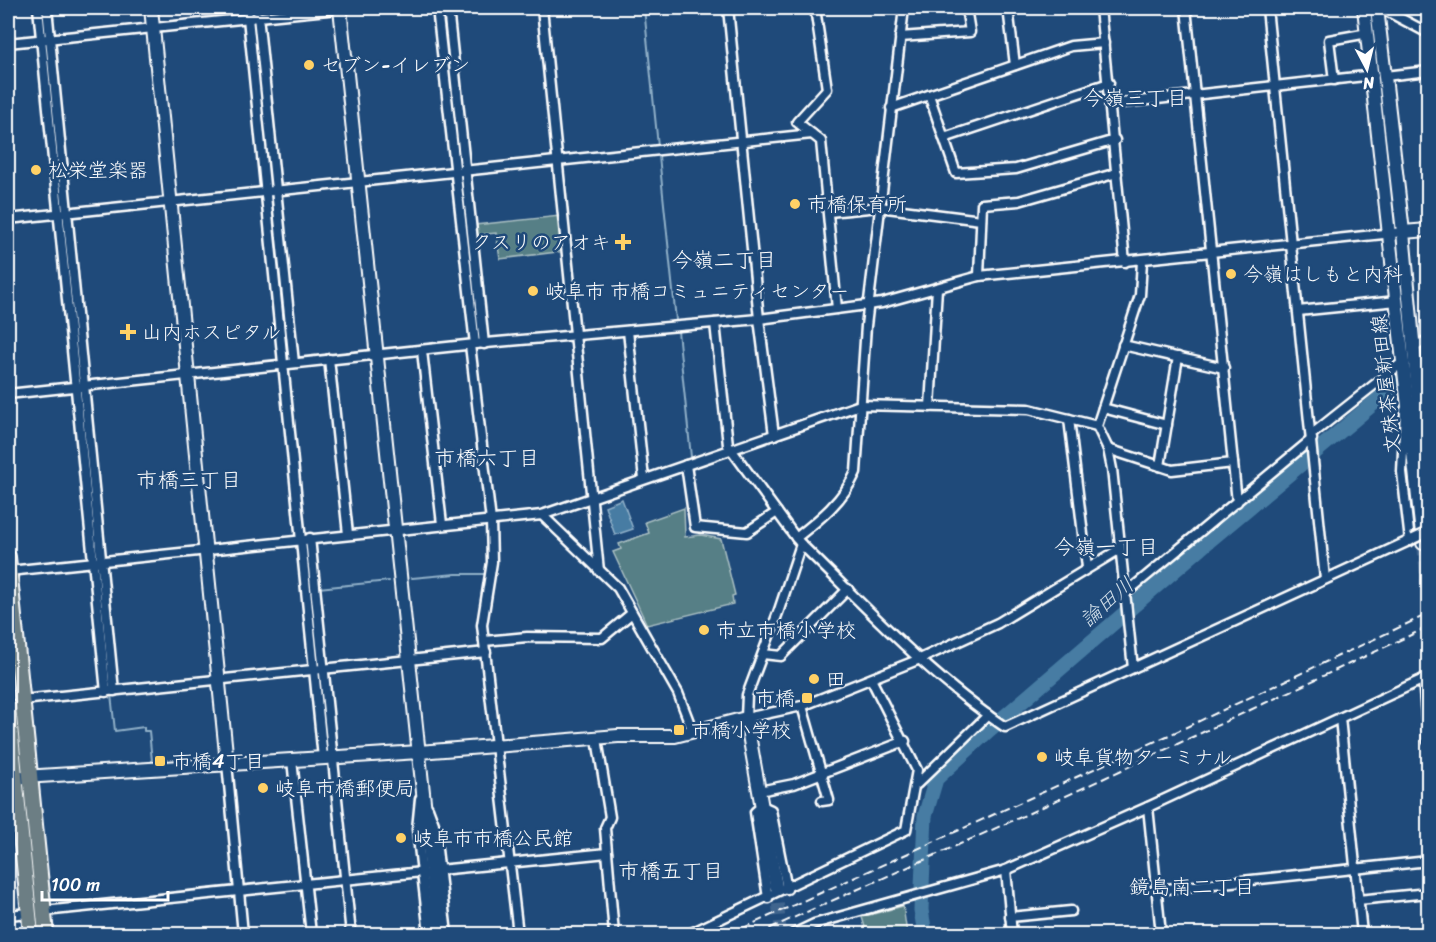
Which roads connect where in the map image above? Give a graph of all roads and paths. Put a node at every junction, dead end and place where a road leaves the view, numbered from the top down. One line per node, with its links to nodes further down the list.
1 (38, 8): 26 (street)
2 (47, 8): 26 (street)
3 (151, 8): 22 (street)
4 (247, 8): 21 (street)
5 (340, 8): 6 (street); 20 (street); 46 (street)
6 (347, 8)
7 (437, 8): 44 (street)
8 (448, 8): 44 (street)
9 (542, 8): 43 (street)
10 (728, 8): 42 (street)
11 (815, 8): 39 (street)
12 (904, 8): 25 (street)
13 (966, 8): 25 (street)
14 (1008, 8): 29 (street)
15 (1100, 8): 27 (street)
16 (1186, 8): 36 (street)
17 (1268, 8): 34 (street)
18 (1364, 8): 23 (street, 文殊茶屋新田線)
19 (1379, 8): 24 (street); 31 (street, 文殊茶屋新田線)
20 (258, 16): 21 (street); 47 (street)
21 (248, 17): 22 (street); 48 (street)
22 (153, 27): 26 (street); 49 (street)
23 (1368, 33): 31 (street, 文殊茶屋新田線); 32 (street)
24 (1428, 33)
25 (900, 37): 38 (street)
26 (46, 39): 28 (street); 52 (street)
27 (1104, 43): 29 (street); 33 (street)
28 (8, 44)
29 (1015, 65): 35 (street)
30 (1428, 71): 31 (street)
31 (1379, 75): 32 (street); 56 (street, 文殊茶屋新田線)
32 (1334, 80): 34 (street)
33 (1109, 82): 37 (street); 40 (street)
34 (1276, 86): 36 (street); 57 (street)
35 (929, 94): 38 (street); 40 (street)
36 (1194, 95): 37 (street); 58 (street)
37 (1112, 104): 41 (street)
38 (891, 108): 50 (street)
39 (812, 134): 42 (street); 51 (street)
40 (944, 138): 41 (street)
41 (1114, 140): 45 (street)
42 (743, 142): 43 (street); 67 (street)
43 (557, 161): 44 (street); 70 (street)
44 (460, 171): 46 (street); 72 (street)
45 (1117, 173): 54 (street); 60 (street)
46 (360, 182): 47 (street); 76 (street)
47 (276, 191): 48 (street); 79 (street)
48 (266, 192): 49 (street); 81 (street)
49 (171, 202): 52 (street); 83 (street)
50 (879, 207): 51 (street); 54 (street); 64 (street)
51 (829, 212): 65 (street)
52 (63, 213): 53 (street); 84 (street)
53 (8, 219)
54 (981, 220): 61 (street)
55 (1428, 230): 56 (street)
56 (1397, 232): 57 (street); 63 (street, 文殊茶屋新田線); 75 (street, 文殊茶屋新田線)
57 (1291, 244): 58 (street); 66 (street)
58 (1212, 252): 59 (street); 82 (street)
59 (1142, 261): 60 (street); 73 (street)
60 (1125, 262): 61 (street)
61 (979, 276): 62 (street)
62 (937, 288): 64 (street); 88 (street)
63 (1397, 301): 66 (street); 80 (street, 文殊茶屋新田線)
64 (868, 306): 65 (street); 87 (street)
65 (837, 309): 67 (street)
66 (1298, 311): 95 (street)
67 (759, 319): 68 (street); 94 (street)
68 (715, 323): 69 (street); 96 (street)
69 (628, 331): 70 (street); 101 (street)
70 (574, 336): 72 (street); 102 (street)
71 (1428, 340): 75 (street)
72 (476, 344): 74 (street); 107 (street)
73 (1124, 345): 77 (street); 89 (street)
74 (422, 351): 76 (street); 108 (street)
75 (1414, 351): 85 (street, 文殊茶屋新田線)
76 (377, 354): 78 (street); 109 (street)
77 (1178, 357): 82 (street); 92 (street)
78 (329, 359): 79 (street); 110 (street)
79 (294, 363): 81 (street)
80 (1403, 363): 85 (street, 文殊茶屋新田線); 95 (street)
81 (284, 364): 83 (street); 111 (street)
82 (1224, 368): 98 (street)
83 (188, 374): 84 (street); 115 (street)
84 (79, 386): 86 (street); 116 (street)
85 (1412, 390): 91 (street); 104 (street, 文殊茶屋新田線); 112 (street, 文殊茶屋新田線)
86 (8, 394)
87 (860, 405): 88 (street); 94 (street); 113 (street)
88 (930, 407): 90 (street)
89 (1103, 408): 92 (street); 93 (street)
90 (1069, 419): 93 (street); 118 (street)
91 (1428, 422)
92 (1167, 424): 100 (street)
93 (1097, 426): 97 (street)
94 (774, 435): 96 (street)
95 (1312, 437): 103 (street); 120 (street)
96 (731, 449): 99 (street); 105 (street)
97 (1108, 449): 100 (street); 114 (street)
98 (1233, 463): 100 (street); 103 (street)
99 (686, 465): 101 (street); 105 (street)
100 (1160, 466)
101 (644, 479): 102 (street)
102 (592, 496): 106 (street); 119 (street)
103 (1237, 502): 122 (street)
104 (1428, 503)
105 (777, 512): 113 (street)
106 (542, 514): 107 (street); 119 (street)
107 (491, 521): 108 (street); 124 (street)
108 (442, 524): 109 (street)
109 (394, 529): 110 (street); 128 (street)
110 (348, 534): 111 (street)
111 (306, 538): 115 (street); 130 (street); 131 (street)
112 (1419, 539): 120 (street)
113 (798, 541): 121 (street); 126 (street)
114 (1120, 549): 118 (street); 122 (street)
115 (206, 550): 116 (street); 134 (street)
116 (96, 561): 117 (street); 135 (street)
117 (8, 564): 136 (main road)
118 (1087, 567): 127 (street)
119 (599, 571): 123 (street)
120 (1325, 579): 129 (street)
121 (848, 589): 126 (street); 127 (street)
122 (1126, 596): 129 (street)
123 (632, 613): 124 (street); 142 (street)
124 (484, 641): 125 (street)
125 (486, 652): 128 (street); 146 (street)
126 (764, 654): 140 (street)
127 (920, 659): 133 (street); 139 (street)
128 (408, 661): 130 (street); 147 (street)
129 (1133, 668): 139 (street)
130 (324, 669): 131 (street); 148 (street)
131 (314, 671): 134 (street); 148 (street)
132 (1426, 678): 141 (street); 145 (street)
133 (871, 679): 138 (street); 144 (street)
134 (219, 680): 135 (street); 150 (street)
135 (110, 691): 136 (street)
136 (22, 700): 152 (main road)
137 (8, 706): 153 (main road)
138 (802, 706): 140 (street); 151 (street)
139 (988, 715): 154 (street)
140 (746, 718): 142 (street); 156 (street)
141 (1340, 718): 159 (street); 163 (street)
142 (693, 732): 143 (street)
143 (597, 739): 146 (street); 160 (street)
144 (905, 741): 151 (street); 154 (street)
145 (1428, 741)
146 (498, 746): 147 (street); 162 (street)
147 (419, 752): 148 (street); 155 (street)
148 (328, 757): 149 (street); 167 (street)
149 (292, 760): 150 (street); 168 (street)
150 (227, 763): 152 (street); 171 (street)
151 (822, 774): 156 (street); 157 (street)
152 (30, 777): 153 (street); 175 (main road)
153 (11, 778): 177 (main road)
154 (917, 784): 169 (street)
155 (421, 790): 164 (street); 166 (street); 186 (street)
156 (759, 791): 158 (street)
157 (822, 801)
158 (762, 806): 169 (street); 173 (street)
159 (1148, 807): 165 (street); 170 (street)
160 (607, 853): 162 (street); 189 (street)
161 (1428, 861): 163 (street)
162 (510, 863): 164 (street); 188 (street)
163 (1356, 869): 170 (street); 174 (street)
164 (440, 870): 187 (street)
165 (1006, 870): 179 (street); 191 (street)
166 (422, 872): 167 (street); 185 (street)
167 (345, 879): 168 (street); 184 (street)
168 (304, 884): 171 (street); 183 (street)
169 (781, 888): 173 (street)
170 (1157, 890): 193 (street)
171 (239, 891): 175 (street); 182 (street)
172 (1428, 893): 174 (street)
173 (768, 898): 190 (street)
174 (1358, 900): 194 (street)
175 (44, 911): 181 (main road)
176 (1071, 911): 179 (street)
177 (29, 913): 178 (street); 180 (main road)
178 (8, 915)
179 (1010, 917): 192 (street)
180 (31, 934)
181 (46, 934)
182 (243, 934)
183 (311, 934)
184 (351, 934)
185 (429, 934)
186 (438, 934)
187 (447, 934)
188 (518, 934)
189 (614, 934)
190 (689, 934)
191 (793, 934)
192 (1012, 934)
193 (1161, 934)
194 (1362, 934)

